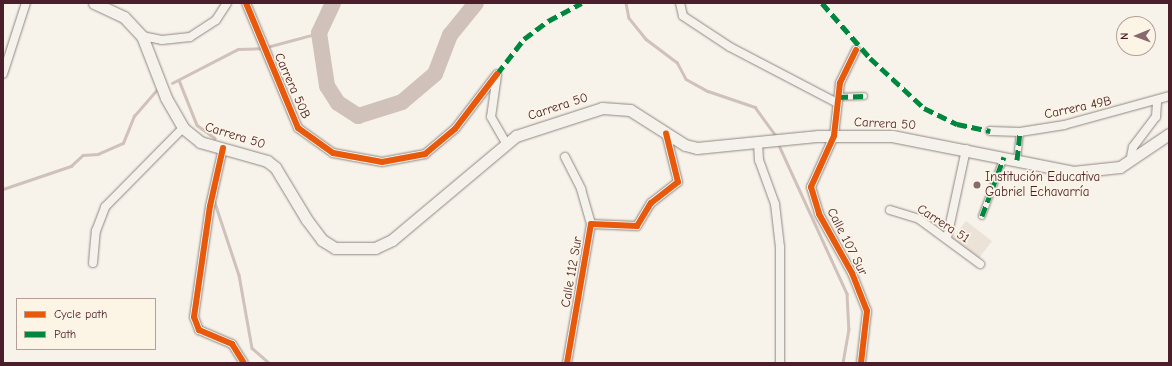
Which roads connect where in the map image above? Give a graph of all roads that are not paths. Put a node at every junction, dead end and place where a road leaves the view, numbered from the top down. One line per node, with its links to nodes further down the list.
1 (26, 3): 8 (street)
2 (94, 3): 6 (main road, Carrera 50)
3 (227, 3): 6 (street)
4 (246, 3): 20 (street, Carrera 50B)
5 (680, 3): 11 (street)
6 (142, 36): 13 (main road, Carrera 50)
7 (856, 50): 11 (street, Calle 107 Sur)
8 (3, 74)
9 (864, 96): 11 (street)
10 (1169, 96): 12 (street, Carrera 49B)
11 (837, 100): 18 (street, Calle 107 Sur)
12 (1157, 101): 15 (street, Carrera 49B); 26 (street)
13 (182, 128): 21 (main road, Carrera 50); 31 (street)
14 (990, 131): 15 (street, Carrera 49B)
15 (1020, 132): 25 (street)
16 (666, 133): 19 (main road, Carrera 50); 20 (main road, Carrera 50); 29 (street, Calle 112 Sur)
17 (1169, 134): 26 (main road, Carrera 50)
18 (834, 136): 19 (main road, Carrera 50); 22 (main road, Carrera 50); 36 (street, Calle 107 Sur)
19 (758, 142): 35 (street)
20 (506, 143): 21 (main road, Carrera 50)
21 (223, 148): 33 (street)
22 (966, 149): 24 (main road, Carrera 50); 30 (street)
23 (565, 157): 29 (street)
24 (1004, 157): 25 (main road, Carrera 50); 28 (street)
25 (1017, 160): 26 (main road, Carrera 50)
26 (1130, 162)
27 (890, 210): 30 (street, Carrera 51)
28 (982, 216)
29 (590, 224): 34 (street, Calle 112 Sur)
30 (947, 238): 32 (street, Carrera 51)
31 (93, 263)
32 (980, 264)
33 (244, 363)
34 (566, 363)
35 (780, 363)
36 (861, 363)

